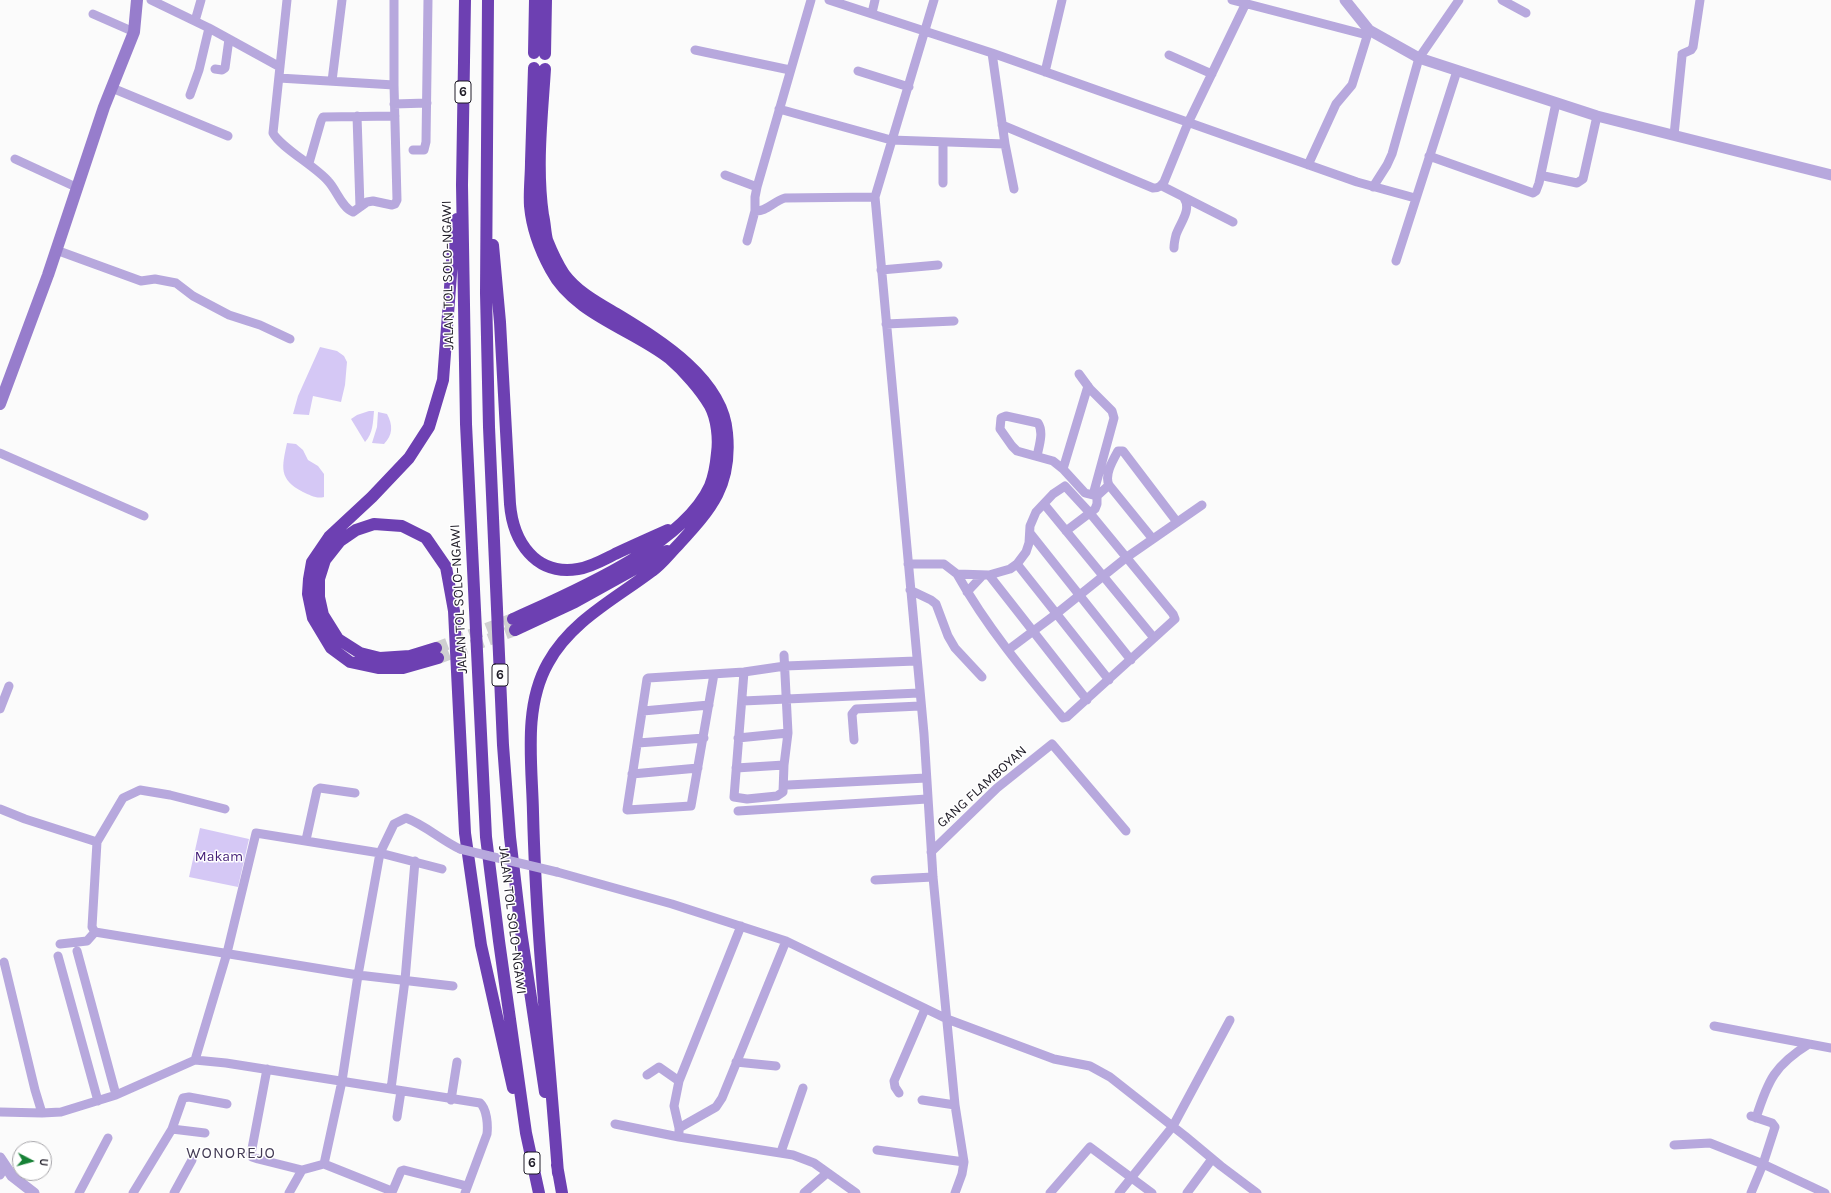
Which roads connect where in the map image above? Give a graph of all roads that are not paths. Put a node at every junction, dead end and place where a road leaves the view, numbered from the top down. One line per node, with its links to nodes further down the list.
1 (137, 0): 29 (main road)
2 (150, 0): 26 (street)
3 (201, 0): 26 (street)
4 (287, 0): 36 (street)
5 (342, 0): 44 (street)
6 (393, 0): 45 (street)
7 (428, 0): 49 (street)
8 (465, 0): 73 (highway, JALAN TOL SOLO–NGAWI / 6)
9 (488, 0): 68 (highway, JALAN TOL SOLO–NGAWI / 6)
10 (535, 0): 11 (highway)
11 (546, 0)
12 (811, 0): 38 (street)
13 (829, 0): 23 (street)
14 (875, 0): 23 (street)
15 (934, 0): 28 (street)
16 (1062, 0): 41 (street)
17 (1232, 0): 22 (street)
18 (1345, 0): 30 (street)
19 (1459, 0): 35 (street)
20 (1502, 0): 25 (street)
21 (1700, 0): 58 (street)
22 (1246, 3): 30 (street); 42 (street)
23 (872, 13): 28 (street)
24 (93, 14): 29 (street)
25 (1526, 14)
26 (195, 22): 27 (street)
27 (209, 28): 31 (street); 48 (street)
28 (925, 31): 33 (street); 46 (street)
29 (134, 32): 47 (main road)
30 (1368, 33): 35 (street); 67 (street)
31 (229, 38): 36 (street); 37 (street)
32 (695, 50): 38 (street)
33 (992, 53): 41 (street); 57 (street)
34 (1169, 55): 42 (street)
35 (1419, 58): 40 (street); 76 (street)
36 (280, 67): 43 (street)
37 (215, 69)
38 (790, 70): 52 (street)
39 (858, 71): 46 (street)
40 (1457, 71): 50 (street); 64 (street)
41 (1045, 72): 56 (street)
42 (1212, 74): 56 (street)
43 (279, 78): 44 (street); 66 (street)
44 (332, 81): 45 (street)
45 (394, 85): 51 (street)
46 (908, 87): 60 (street)
47 (112, 88): 59 (street); 77 (main road)
48 (190, 95)
49 (427, 103): 51 (street); 63 (street)
50 (1556, 103): 55 (street); 69 (street)
51 (394, 104): 54 (street)
52 (779, 109): 60 (street); 75 (street)
53 (358, 116): 54 (street); 66 (street); 82 (street)
54 (395, 116): 82 (street)
55 (1597, 116): 58 (street); 69 (street)
56 (1188, 123): 67 (street); 74 (street)
57 (1002, 125): 62 (street); 74 (street)
58 (1674, 135): 71 (street)
59 (228, 136)
60 (891, 140): 61 (street); 79 (street)
61 (943, 143): 62 (street); 72 (street)
62 (1005, 144): 78 (street)
63 (413, 150)
64 (1429, 156): 69 (street); 81 (street)
65 (15, 159): 77 (street)
66 (309, 163): 82 (street)
67 (1308, 165): 76 (street)
68 (486, 172): 107 (highway); 222 (highway, JALAN TOL SOLO–NGAWI / 6)
69 (1541, 173)
70 (725, 175): 75 (street)
71 (1831, 175)
72 (943, 183)
73 (462, 185): 209 (highway, JALAN TOL SOLO–NGAWI / 6); 209 (highway)
74 (1162, 186): 80 (street)
75 (757, 187): 83 (street)
76 (1373, 187): 81 (street)
77 (78, 188): 87 (main road)
78 (1014, 189)
79 (875, 196): 83 (street); 90 (street)
80 (1184, 198): 84 (street); 86 (street)
81 (1415, 198): 88 (street)
82 (360, 207)
83 (754, 211): 85 (street)
84 (1233, 222)
85 (747, 241)
86 (1174, 248)
87 (56, 250): 93 (street); 96 (main road)
88 (1396, 261)
89 (938, 265): 90 (street)
90 (881, 270): 92 (street)
91 (954, 320): 92 (street)
92 (886, 324): 113 (street)
93 (290, 339)
94 (1080, 374): 95 (street)
95 (1088, 386): 99 (street); 101 (street)
96 (0, 404)
97 (0, 453): 105 (street)
98 (1037, 456): 98 (street); 99 (street)
99 (1063, 469): 101 (street)
100 (1109, 485): 101 (street); 106 (street); 110 (street)
101 (1095, 495): 104 (street)
102 (1044, 504): 104 (street); 108 (street); 109 (street)
103 (1202, 505): 106 (street)
104 (1089, 512): 108 (street); 112 (street)
105 (144, 516)
106 (1176, 522): 110 (street)
107 (679, 524): 111 (highway); 111 (highway)
108 (1066, 531): 117 (street)
109 (1030, 533): 114 (street); 120 (street)
110 (1152, 538): 112 (street)
111 (680, 543): 222 (highway)
112 (1127, 557): 117 (street); 123 (street)
113 (908, 564): 115 (street); 118 (street)
114 (1017, 564): 116 (street); 121 (street)
115 (957, 574): 116 (street); 119 (street)
116 (986, 575): 119 (street); 122 (street)
117 (1103, 576): 120 (street); 123 (street)
118 (910, 590): 127 (street); 131 (street)
119 (968, 592): 124 (street)
120 (1079, 596): 121 (street); 126 (street)
121 (1056, 614): 122 (street); 132 (street)
122 (1032, 632): 124 (street); 136 (street)
123 (1154, 638): 126 (street)
124 (1008, 650): 136 (street)
125 (784, 655): 128 (street)
126 (1131, 660): 132 (street)
127 (916, 661): 128 (street); 134 (street)
128 (785, 666): 129 (street); 135 (street)
129 (744, 672): 130 (street); 137 (street)
130 (714, 674): 138 (street); 141 (street)
131 (982, 677)
132 (1109, 680): 136 (street)
133 (9, 686): 140 (street)
134 (919, 693): 135 (street); 139 (street)
135 (787, 699): 137 (street); 142 (street)
136 (1086, 700)
137 (743, 701): 144 (street)
138 (709, 705): 141 (street); 143 (street)
139 (920, 706): 145 (street); 151 (street)
140 (0, 709)
141 (643, 711): 146 (street)
142 (788, 733): 144 (street); 147 (street)
143 (704, 738): 146 (street); 148 (street)
144 (738, 738): 149 (street)
145 (854, 740)
146 (638, 743): 150 (street)
147 (784, 765): 149 (street); 149 (street)
148 (698, 768): 150 (street); 150 (street)
149 (736, 768)
150 (632, 774)
151 (926, 778): 152 (street); 154 (street)
152 (788, 786)
153 (355, 793): 159 (street)
154 (927, 798): 157 (street); 161 (street)
155 (0, 809): 160 (street)
156 (225, 809): 160 (street)
157 (738, 811)
158 (1126, 831): 161 (street, GANG FLAMBOYAN)
159 (306, 840): 162 (street); 172 (street)
160 (97, 842): 168 (street)
161 (931, 852): 165 (street)
162 (380, 853): 163 (street); 167 (street, bridge); 175 (street)
163 (415, 861): 164 (street); 176 (street)
164 (442, 869)
165 (933, 877): 166 (street); 179 (street)
166 (875, 880)
167 (741, 926): 169 (street); 191 (street)
168 (95, 932): 170 (street); 172 (street)
169 (786, 941): 178 (street); 186 (street)
170 (60, 944)
171 (77, 952): 196 (street)
172 (227, 952): 175 (street); 184 (street)
173 (58, 956): 199 (street)
174 (4, 962): 203 (street)
175 (358, 975): 176 (street); 190 (street)
176 (405, 980): 177 (street); 193 (street)
177 (453, 986)
178 (925, 1009): 179 (street); 195 (street)
179 (946, 1018): 201 (street); 206 (street)
180 (1230, 1020): 206 (street)
181 (1714, 1026): 182 (street)
182 (1809, 1044): 183 (street); 219 (street)
183 (1831, 1048)
184 (195, 1060): 188 (street); 196 (street)
185 (457, 1062): 197 (street)
186 (736, 1062): 187 (street); 210 (street)
187 (776, 1066)
188 (267, 1069): 190 (street); 221 (street)
189 (647, 1075): 191 (street)
190 (342, 1081): 193 (street); 218 (street)
191 (679, 1081): 210 (street)
192 (803, 1088): 214 (street)
193 (391, 1089): 194 (street)
194 (401, 1091): 197 (street); 204 (street)
195 (899, 1093)
196 (116, 1095): 199 (street)
197 (451, 1100): 226 (street)
198 (922, 1100): 201 (street)
199 (98, 1101): 203 (street)
200 (227, 1104): 207 (street)
201 (955, 1105): 217 (street)
202 (0, 1112): 203 (street)
203 (42, 1113)
204 (397, 1117)
205 (616, 1124): 210 (street)
206 (1173, 1126): 215 (street); 224 (street)
207 (172, 1128): 208 (street); 230 (street)
208 (205, 1133)
209 (526, 1133): 233 (highway, JALAN TOL SOLO–NGAWI / 6)
210 (679, 1133): 214 (street)
211 (108, 1138): 229 (street)
212 (1674, 1145): 219 (street)
213 (877, 1150): 217 (street)
214 (781, 1152): 223 (street)
215 (1212, 1159): 227 (street); 241 (street)
216 (192, 1160): 231 (street)
217 (964, 1162): 237 (street)
218 (324, 1164): 221 (street); 226 (street)
219 (1763, 1164): 242 (street); 243 (street)
220 (2, 1167): 228 (street)
221 (302, 1170): 232 (street)
222 (558, 1173): 234 (highway, JALAN TOL SOLO–NGAWI / 6)
223 (827, 1173): 235 (street); 236 (street)
224 (1132, 1177): 238 (street); 239 (street); 240 (street)
225 (1831, 1186): 243 (street)
226 (466, 1189)
227 (1254, 1192)
228 (34, 1193)
229 (78, 1193)
230 (133, 1193)
231 (174, 1193)
232 (288, 1193)
233 (539, 1193)
234 (562, 1193)
235 (804, 1193)
236 (856, 1193)
237 (954, 1193)
238 (1050, 1193)
239 (1119, 1193)
240 (1152, 1193)
241 (1187, 1193)
242 (1751, 1193)
243 (1826, 1193)

